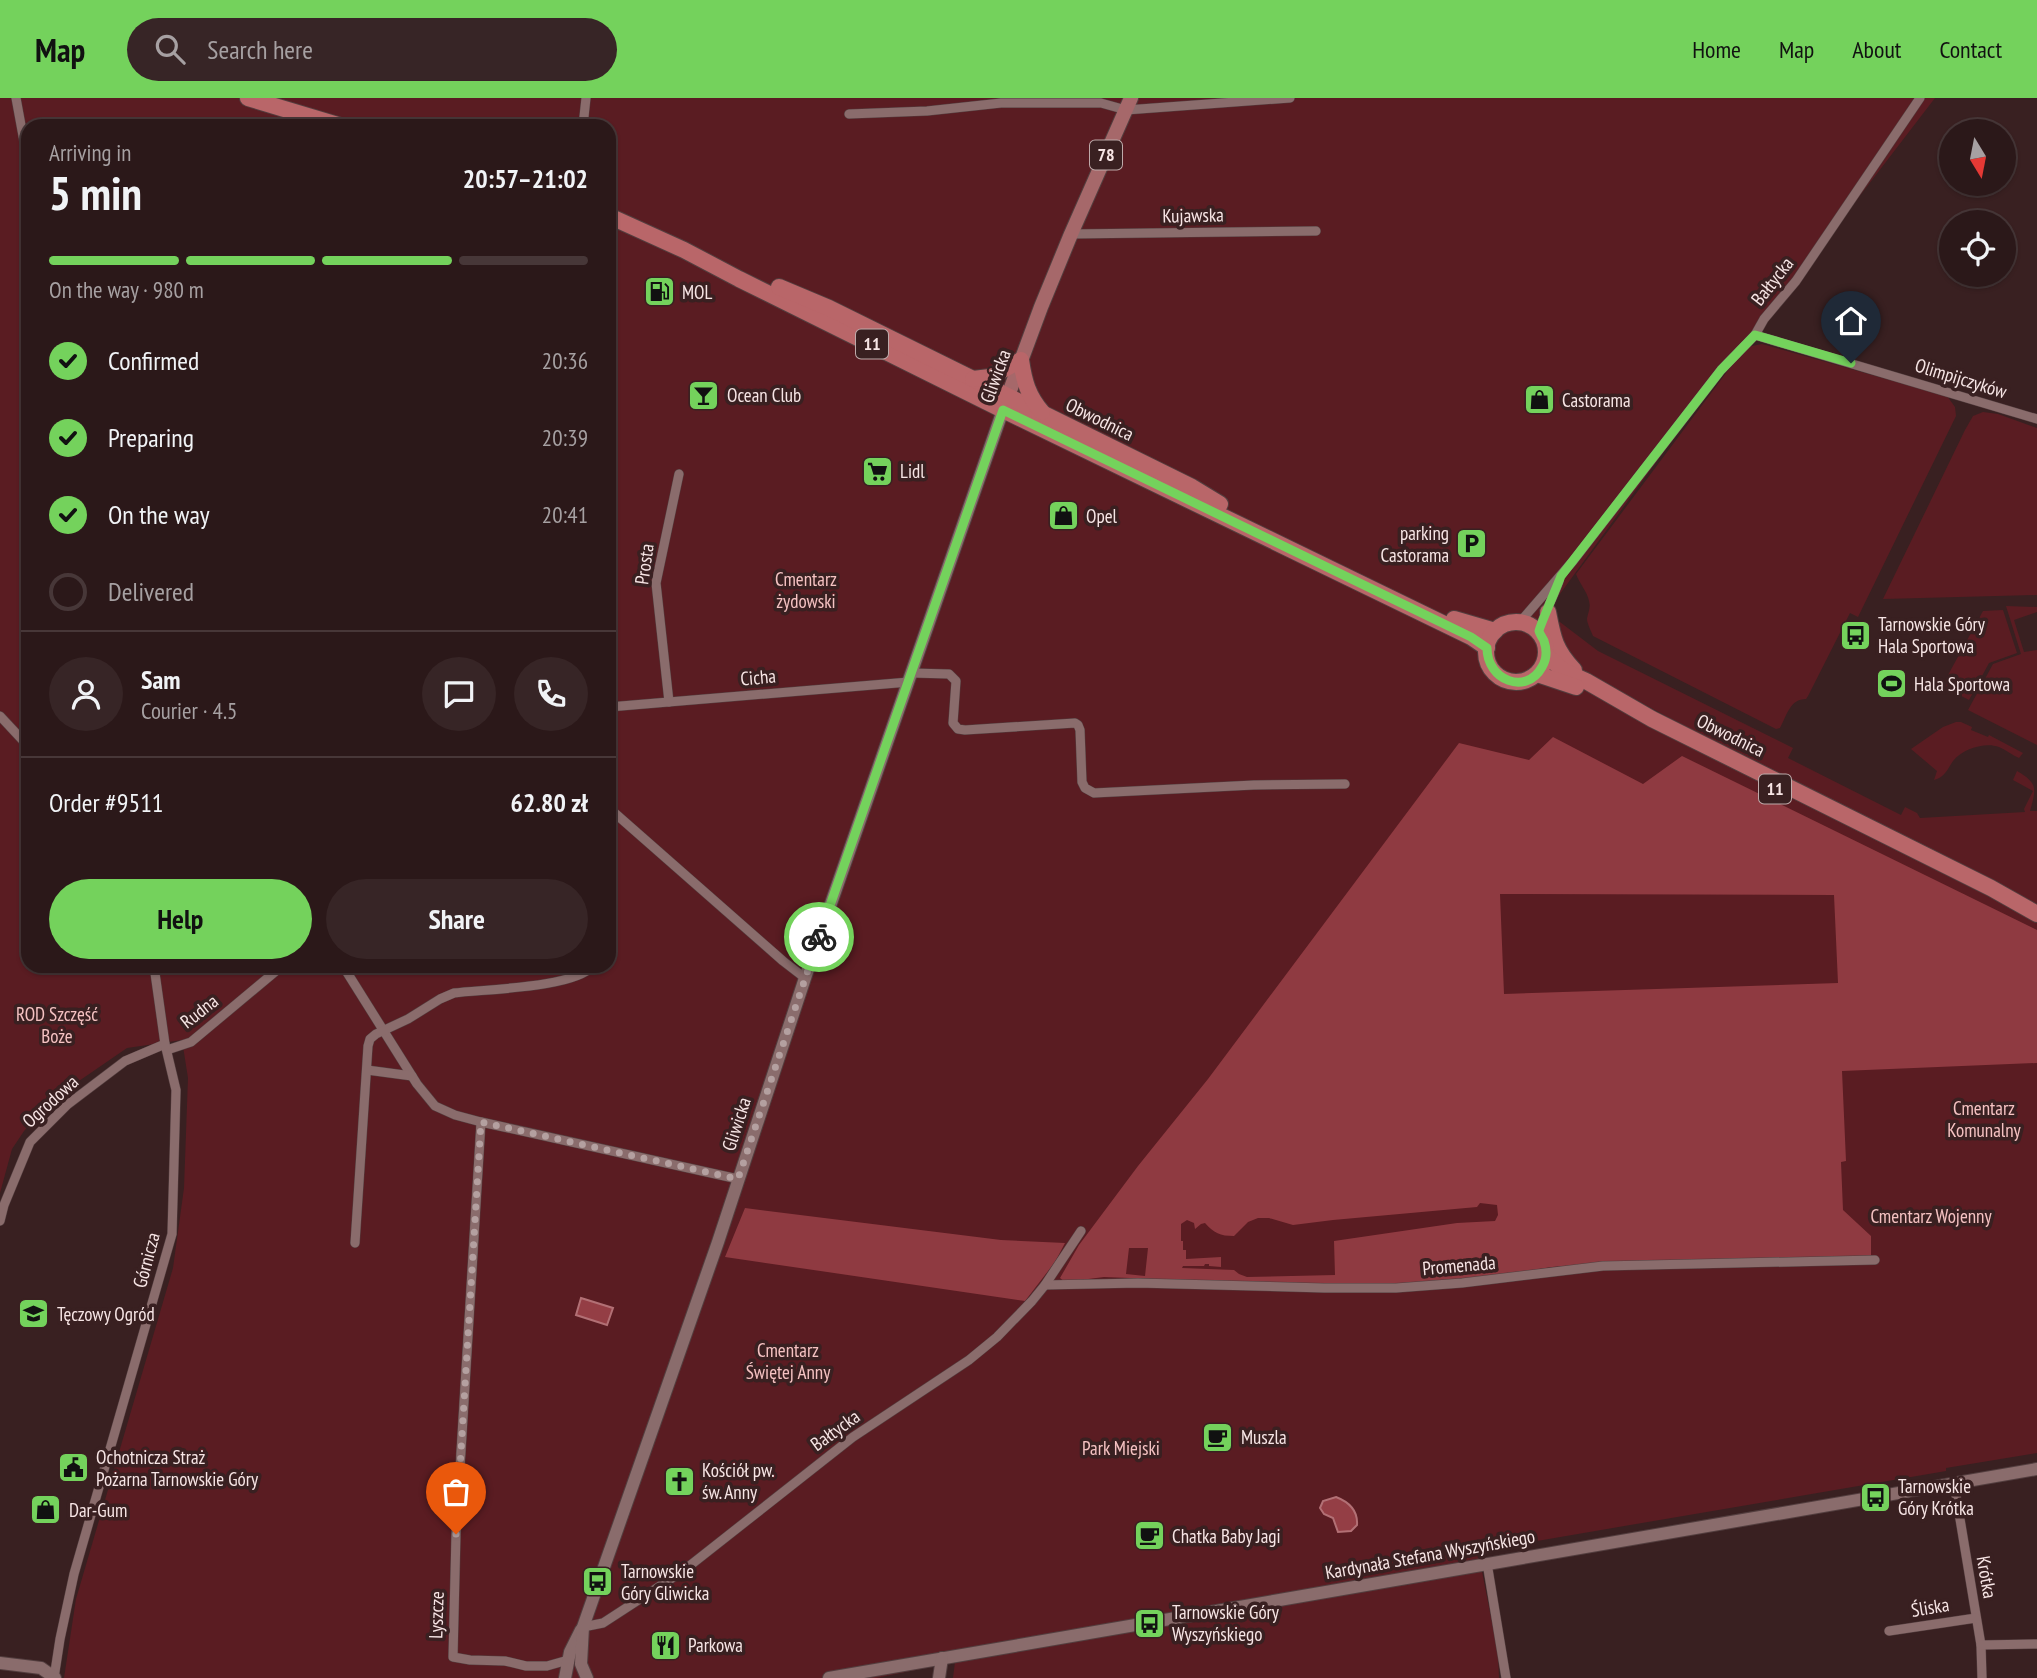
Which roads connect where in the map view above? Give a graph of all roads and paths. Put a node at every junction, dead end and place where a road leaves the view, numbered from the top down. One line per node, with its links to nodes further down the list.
1 (16, 98): 10 (street)
2 (248, 98): 8 (highway)
3 (586, 98): 9 (street)
4 (1290, 98): 6 (street)
5 (1920, 98): 15 (street, Bałtycka)
6 (1128, 104): 7 (street); 13 (main road, Gliwicka / 78)
7 (849, 114)
8 (318, 119)
9 (584, 119)
10 (21, 125)
11 (616, 219): 14 (highway, Obwodnica / 11)
12 (1316, 231): 13 (street, Kujawska)
13 (1071, 234): 16 (main road, Gliwicka / 78)
14 (684, 250): 17 (highway, Obwodnica / 11); 18 (highway, Obwodnica / 11)
15 (1755, 335): 20 (street, Olimpijczyków); 22 (street, Bałtycka)
16 (1021, 360): 17 (highway); 18 (main road, Gliwicka / 78); 19 (highway)
17 (973, 379): 18 (highway, Obwodnica / 11)
18 (1006, 403): 19 (highway, Obwodnica / 11); 27 (highway, Obwodnica / 11); 30 (street, Gliwicka)
19 (1045, 415): 25 (highway, Obwodnica / 11)
20 (2037, 419)
21 (679, 474): 32 (street, Prosta)
22 (1561, 576): 23 (street, Bałtycka); 24 (street, Bałtycka)
23 (1548, 612): 26 (street, Bałtycka); 31 (highway)
24 (1520, 622): 25 (highway); 26 (highway)
25 (1495, 631): 27 (highway)
26 (1539, 632): 28 (highway)
27 (1487, 648): 29 (highway)
28 (1546, 655): 29 (highway); 31 (highway, Obwodnica / 11)
29 (1537, 674): 38 (highway, Obwodnica / 11)
30 (911, 678): 32 (street, Cicha); 36 (street); 44 (street, Gliwicka)
31 (1586, 681): 38 (highway, Obwodnica / 11)
32 (669, 702): 33 (street, Cicha)
33 (616, 706)
34 (0, 716): 35 (street)
35 (21, 738)
36 (1345, 784)
37 (616, 814): 44 (street)
38 (2014, 902): 39 (highway, Obwodnica / 11)
39 (2037, 914)
40 (155, 973): 46 (street, Górnicza)
41 (274, 973): 46 (street, Rudna)
42 (347, 973): 45 (street)
43 (586, 973): 45 (street)
44 (804, 978): 50 (street, Gliwicka)
45 (384, 1031): 47 (street); 48 (street)
46 (166, 1047): 51 (street, Ogrodowa); 67 (street, Górnicza)
47 (367, 1070): 48 (street); 53 (street)
48 (412, 1076): 49 (street)
49 (481, 1122): 50 (street); 65 (street, Lyszcze)
50 (738, 1179): 60 (street, Gliwicka)
51 (0, 1221)
52 (1081, 1231): 55 (street, Bałtycka)
53 (355, 1243)
54 (1875, 1260): 55 (street, Promenada)
55 (1045, 1285): 60 (street, Bałtycka)
56 (2037, 1469): 57 (street, Kardynała Stefana Wyszyńskiego)
57 (1954, 1483): 58 (street, Kardynała Stefana Wyszyńskiego); 59 (street, Krótka)
58 (1487, 1563): 64 (street, Kardynała Stefana Wyszyńskiego); 72 (street)
59 (1976, 1618): 61 (street, Śliska); 63 (street, Krótka)
60 (583, 1627): 65 (street, Gliwicka); 69 (street, Gliwicka)
61 (1889, 1631)
62 (2037, 1644): 63 (street)
63 (1981, 1645): 73 (street, Krótka)
64 (942, 1658): 70 (street, Kardynała Stefana Wyszyńskiego); 71 (street)
65 (568, 1660): 68 (street, Gliwicka)
66 (0, 1663): 67 (street)
67 (55, 1678)
68 (565, 1678): 69 (street)
69 (586, 1678)
70 (829, 1678)
71 (939, 1678)
72 (1506, 1678)
73 (1982, 1678)

